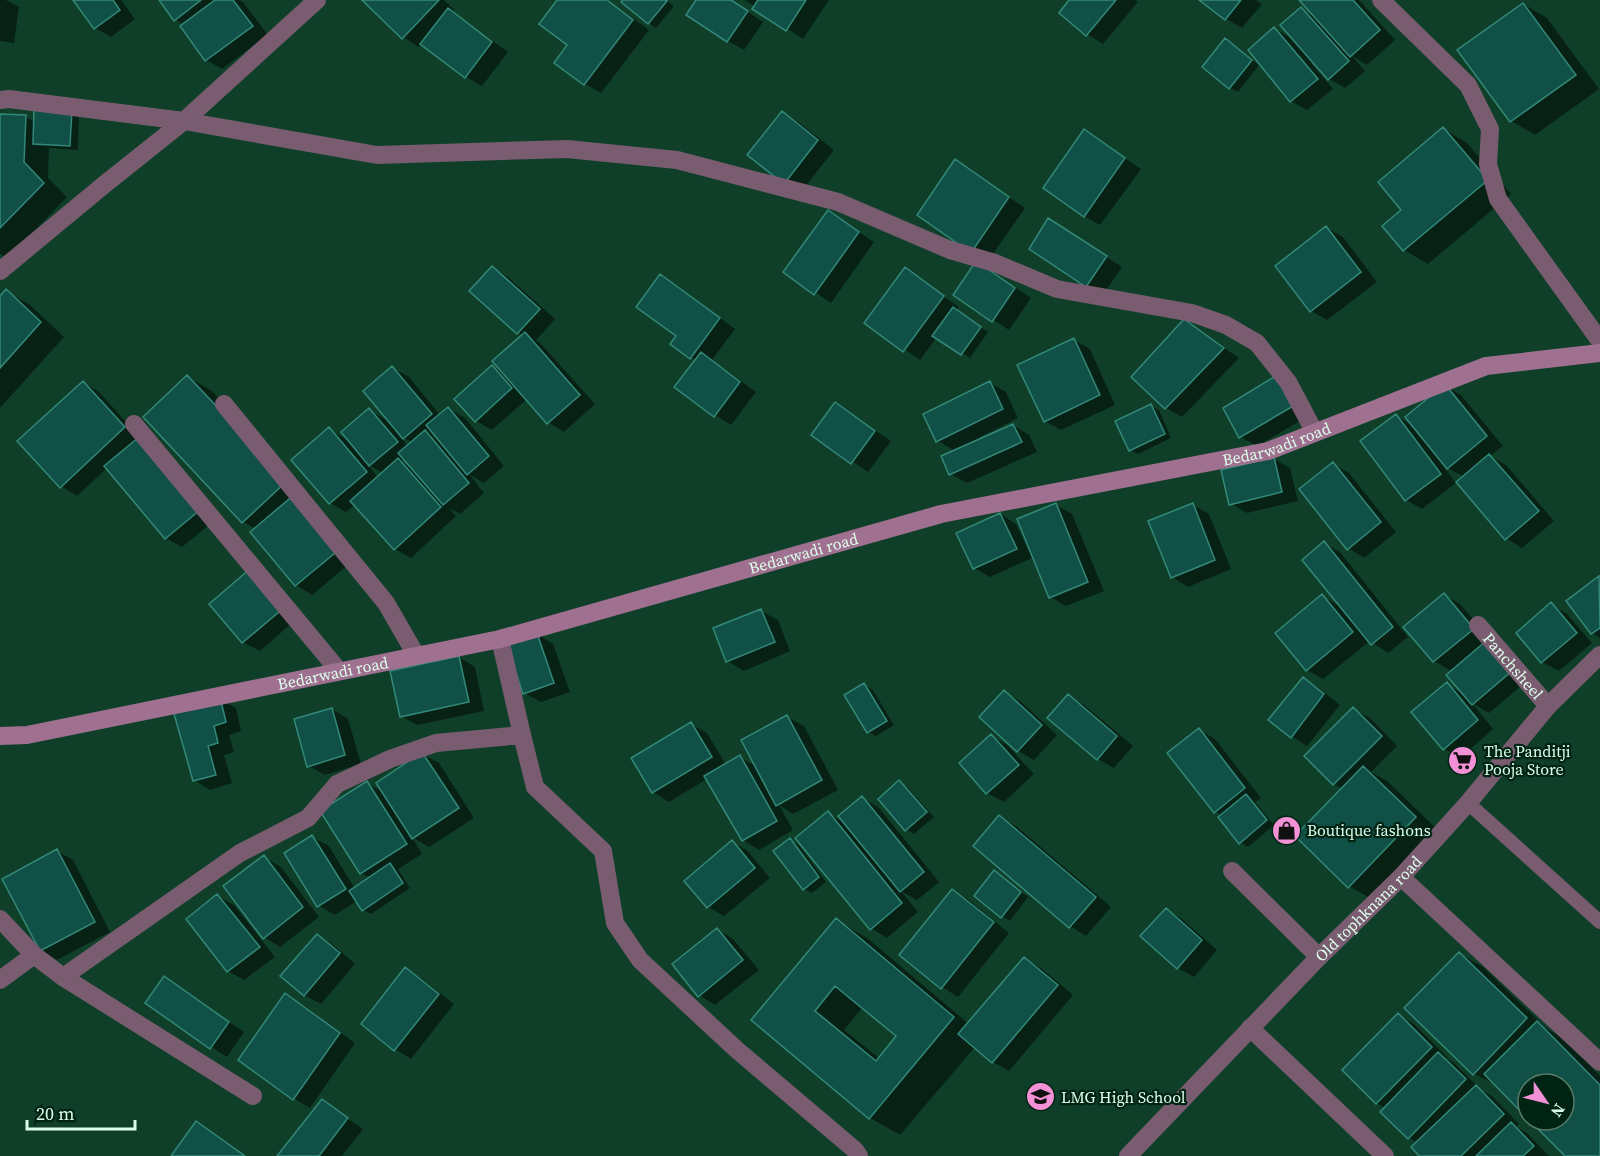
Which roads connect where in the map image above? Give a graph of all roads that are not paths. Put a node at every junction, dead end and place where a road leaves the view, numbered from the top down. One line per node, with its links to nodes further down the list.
1 (317, 0): 4 (street)
2 (1381, 0): 6 (street)
3 (0, 100): 4 (street)
4 (183, 121): 5 (street); 10 (street)
5 (0, 271)
6 (1600, 341)
7 (1600, 353): 10 (street, Bedarwadi road)
8 (224, 404): 13 (street)
9 (134, 423): 15 (street)
10 (1314, 431): 12 (street, Bedarwadi road)
11 (1479, 625): 16 (street, Panchsheel)
12 (500, 639): 13 (street, Bedarwadi road); 17 (street)
13 (416, 655): 15 (street, Bedarwadi road)
14 (1600, 655): 16 (street, Old tophknana road)
15 (339, 671): 18 (street, Bedarwadi road)
16 (1548, 706): 19 (street, Old tophknana road)
17 (522, 735): 26 (street); 31 (street)
18 (0, 736)
19 (1468, 803): 21 (street, Old tophknana road); 23 (lane)
20 (1232, 871): 25 (street)
21 (1401, 877): 25 (street, Old tophknana road); 29 (street)
22 (0, 920): 24 (street)
23 (1600, 922)
24 (34, 955): 26 (street); 27 (street)
25 (1319, 957): 28 (street, Old tophknana road)
26 (63, 977): 30 (street)
27 (0, 980)
28 (1250, 1028): 32 (street, Old tophknana road); 33 (street)
29 (1600, 1062)
30 (253, 1096)
31 (859, 1156)
32 (1128, 1156)
33 (1385, 1156)

